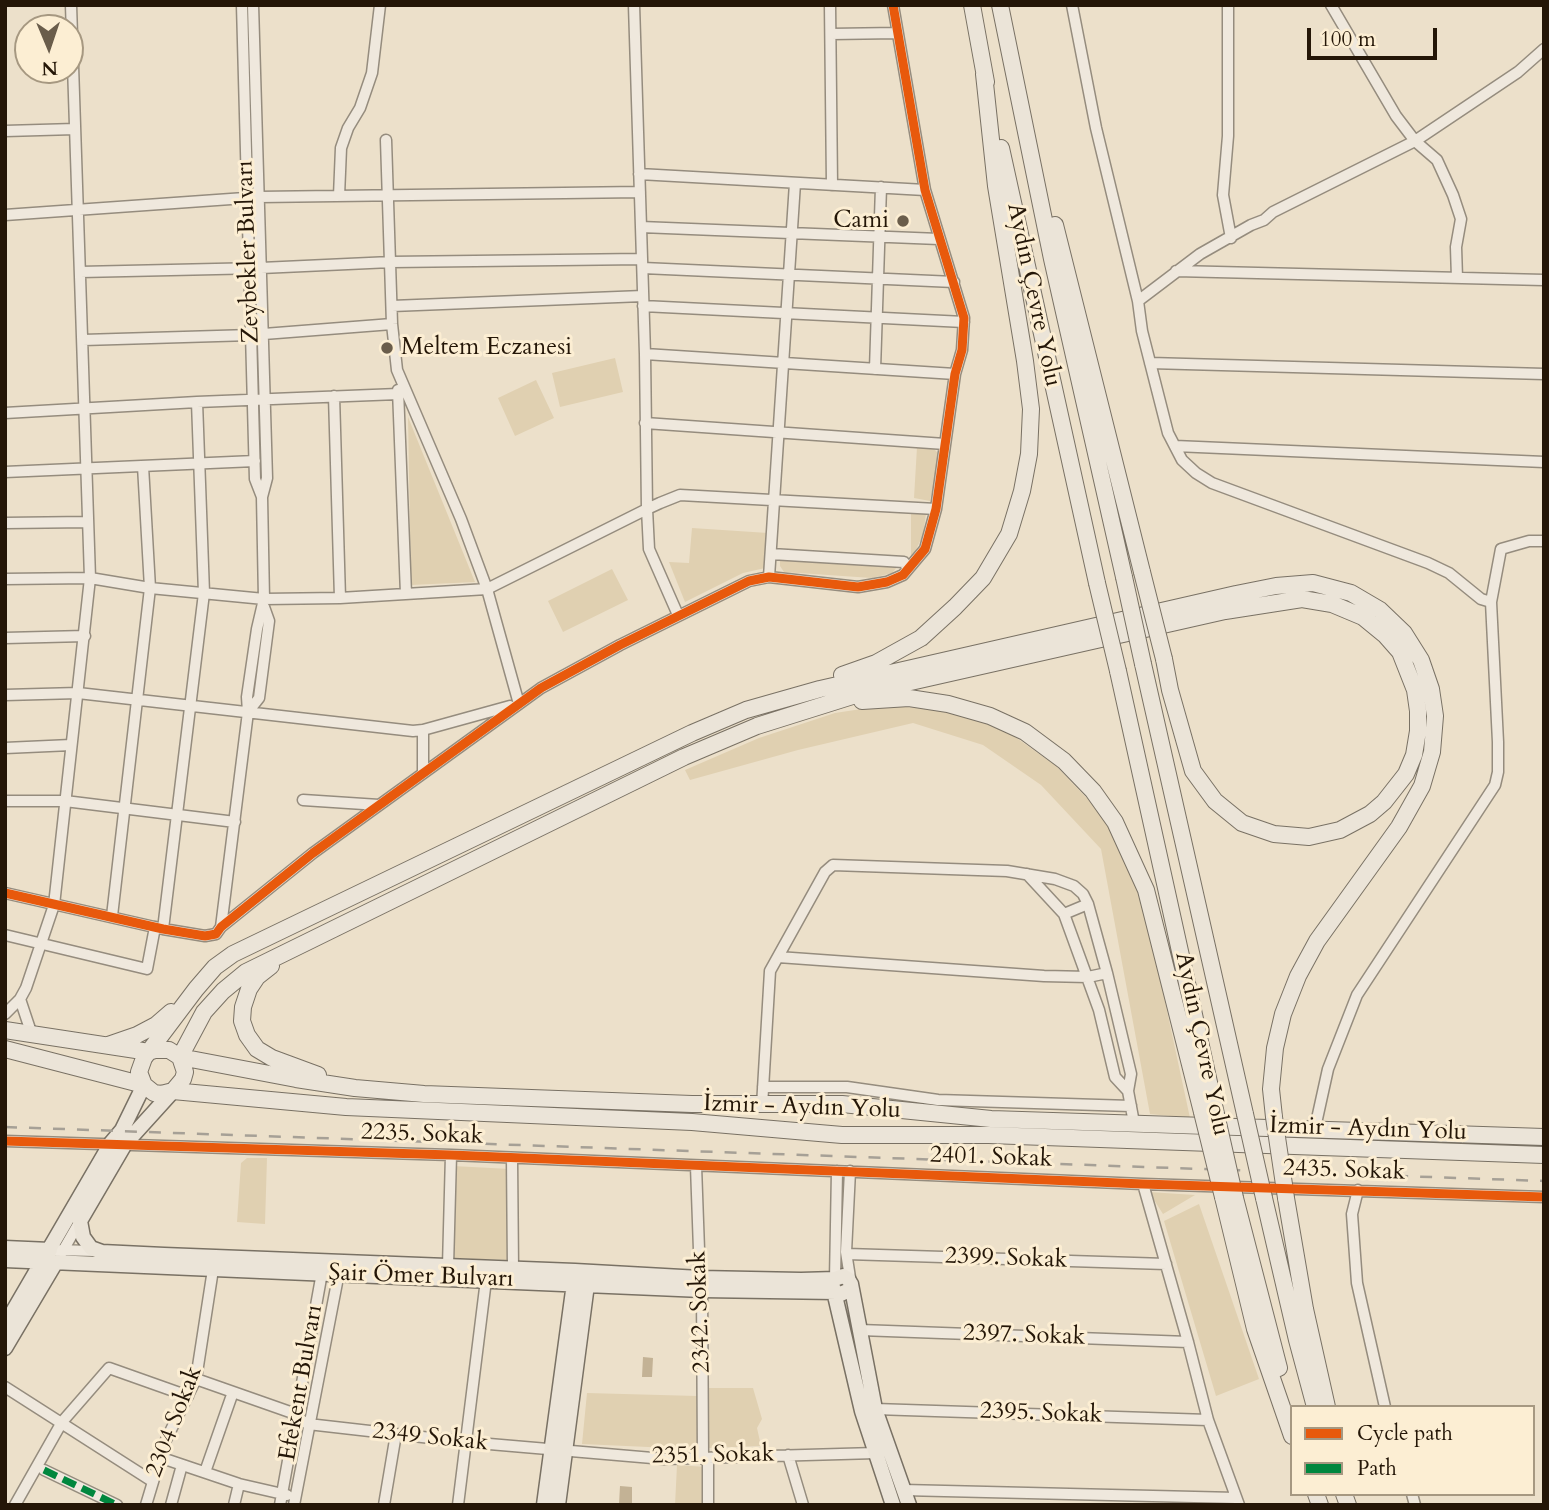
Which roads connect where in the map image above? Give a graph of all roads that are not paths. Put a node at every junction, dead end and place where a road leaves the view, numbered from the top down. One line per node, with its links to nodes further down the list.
1 (71, 5): 20 (street)
2 (242, 5): 16 (street, Zeybekler Bulvarı)
3 (253, 5): 17 (street, Zeybekler Bulvarı)
4 (380, 5): 31 (street)
5 (634, 5): 24 (street)
6 (830, 5): 14 (street)
7 (893, 5): 13 (street)
8 (972, 5): 19 (highway, Aydın Çevre Yolu)
9 (1000, 5): 18 (highway, Aydın Çevre Yolu)
10 (1072, 5): 51 (street)
11 (1228, 5): 39 (street)
12 (1331, 5): 23 (street)
13 (897, 33): 14 (street); 28 (street)
14 (831, 34): 26 (street)
15 (1544, 49): 23 (street)
16 (243, 59): 17 (street); 33 (street, Zeybekler Bulvarı)
17 (255, 59): 32 (street, Zeybekler Bulvarı)
18 (1013, 64): 112 (highway, bridge); 201 (highway, Aydın Çevre Yolu, bridge)
19 (984, 74): 113 (highway); 158 (highway, Aydın Çevre Yolu, bridge)
20 (75, 129): 21 (street); 34 (street)
21 (5, 131)
22 (386, 140): 30 (street)
23 (1415, 141): 39 (street); 48 (street)
24 (639, 174): 25 (street); 29 (street)
25 (795, 183): 26 (street); 37 (street)
26 (832, 185): 27 (street)
27 (881, 187): 28 (street); 38 (street)
28 (925, 190): 40 (street)
29 (640, 192): 30 (street); 36 (street)
30 (389, 194): 31 (street); 41 (street)
31 (339, 196): 32 (street)
32 (259, 197): 33 (street); 43 (street, Zeybekler Bulvarı)
33 (247, 198): 34 (street); 43 (street, Zeybekler Bulvarı)
34 (77, 211): 35 (street); 45 (street)
35 (5, 215)
36 (641, 228): 37 (street); 42 (street)
37 (792, 232): 38 (street); 46 (street)
38 (878, 236): 40 (street); 47 (street)
39 (1231, 238): 44 (street)
40 (939, 239): 50 (street)
41 (391, 262): 42 (street); 43 (street); 53 (street)
42 (643, 263): 46 (street); 52 (street)
43 (255, 268): 45 (street); 58 (street, Zeybekler Bulvarı); 59 (street, Zeybekler Bulvarı)
44 (1175, 271): 48 (street); 51 (street)
45 (80, 272): 60 (street)
46 (790, 274): 47 (street); 54 (street)
47 (877, 278): 50 (street); 55 (street)
48 (1457, 278): 49 (street)
49 (1544, 280)
50 (954, 282): 56 (street)
51 (1138, 300): 63 (street)
52 (643, 301): 53 (street); 54 (street); 61 (street)
53 (391, 306): 57 (street)
54 (788, 314): 55 (street); 62 (street)
55 (877, 318): 56 (street); 64 (street)
56 (964, 321): 66 (street)
57 (392, 324): 58 (street); 65 (street)
58 (263, 334): 59 (street); 70 (street, Zeybekler Bulvarı)
59 (251, 335): 60 (street); 71 (street, Zeybekler Bulvarı)
60 (83, 340): 73 (street)
61 (645, 354): 62 (street); 75 (street)
62 (785, 363): 64 (street); 76 (street)
63 (1150, 363): 67 (street); 78 (street)
64 (875, 369): 66 (street)
65 (397, 370): 68 (street); 98 (street)
66 (955, 374): 77 (street)
67 (1544, 374)
68 (398, 394): 69 (street); 100 (street)
69 (334, 396): 70 (street); 101 (street)
70 (265, 399): 71 (street); 85 (street, Zeybekler Bulvarı)
71 (253, 400): 72 (street); 79 (street, Zeybekler Bulvarı)
72 (197, 401): 73 (street); 81 (street)
73 (85, 408): 74 (street); 83 (street)
74 (5, 413)
75 (645, 423): 76 (street); 87 (street)
76 (778, 431): 77 (street); 86 (street)
77 (945, 444): 88 (street)
78 (1175, 446): 80 (street); 102 (street)
79 (255, 461): 81 (street); 85 (street, Zeybekler Bulvarı)
80 (1544, 462)
81 (199, 464): 82 (street); 99 (street)
82 (143, 466): 83 (street); 97 (street)
83 (86, 468): 84 (street); 89 (street)
84 (5, 472)
85 (262, 497): 103 (street, Zeybekler Bulvarı)
86 (774, 499): 87 (street); 88 (street); 92 (street)
87 (647, 509): 98 (street); 104 (street)
88 (936, 509): 93 (street)
89 (88, 522): 90 (street); 95 (street)
90 (5, 523)
91 (1544, 541): 102 (street)
92 (771, 554): 93 (street); 94 (street)
93 (908, 569): 94 (street)
94 (769, 576): 104 (street)
95 (90, 578): 96 (street); 97 (street); 105 (street)
96 (5, 579)
97 (150, 588): 99 (street); 109 (street)
98 (486, 589): 100 (street); 110 (street)
99 (204, 593): 103 (street); 111 (street)
100 (406, 594): 101 (street)
101 (340, 598): 103 (street)
102 (1491, 602): 160 (street)
103 (264, 603): 114 (street, Zeybekler Bulvarı)
104 (678, 615): 110 (street)
105 (85, 636): 106 (street); 107 (street)
106 (5, 638)
107 (78, 692): 108 (street); 109 (street); 116 (street)
108 (5, 695)
109 (136, 699): 111 (street); 123 (street)
110 (519, 704): 115 (street); 118 (street)
111 (191, 706): 114 (street); 124 (street)
112 (808, 709): 136 (highway); 158 (highway)
113 (746, 710): 140 (highway); 202 (highway, bridge)
114 (248, 712): 115 (street); 125 (street, Zeybekler Bulvarı)
115 (423, 730): 118 (street)
116 (71, 745): 117 (street); 121 (street)
117 (5, 748)
118 (423, 773): 122 (street)
119 (303, 800): 122 (street)
120 (5, 801): 121 (street)
121 (65, 801): 123 (street); 129 (street)
122 (379, 805): 132 (street)
123 (123, 807): 124 (street); 131 (street)
124 (178, 814): 125 (street); 133 (street)
125 (236, 822): 132 (street, Zeybekler Bulvarı)
126 (1027, 874): 128 (street); 130 (street); 137 (street)
127 (5, 893): 129 (street)
128 (1088, 904): 130 (street); 138 (street)
129 (54, 905): 131 (street); 135 (street)
130 (1064, 914): 139 (street)
131 (112, 916): 133 (street)
132 (221, 927): 133 (street)
133 (159, 928): 135 (street)
134 (5, 935): 135 (street)
135 (40, 944): 141 (street)
136 (298, 946): 148 (highway); 151 (highway)
137 (778, 957): 139 (street); 150 (street)
138 (1107, 973): 139 (street); 153 (street)
139 (1088, 977): 153 (street)
140 (196, 989): 145 (highway); 147 (highway)
141 (20, 999): 142 (street); 144 (street)
142 (5, 1014)
143 (5, 1030): 144 (highway, İzmir - Aydın Yolu)
144 (33, 1035): 145 (highway, İzmir - Aydın Yolu)
145 (104, 1046): 147 (highway, İzmir - Aydın Yolu)
146 (5, 1049): 149 (highway)
147 (149, 1052): 148 (highway, İzmir - Aydın Yolu); 149 (highway)
148 (180, 1057): 151 (highway, İzmir - Aydın Yolu); 152 (highway)
149 (144, 1085): 152 (highway); 165 (main road)
150 (763, 1087): 155 (street); 157 (street)
151 (355, 1088): 155 (highway, İzmir - Aydın Yolu)
152 (173, 1091): 161 (highway, İzmir - Aydın Yolu); 165 (main road)
153 (1128, 1091): 157 (street)
154 (831, 1104): 155 (highway, İzmir - Aydın Yolu); 156 (highway, İzmir - Aydın Yolu); 161 (highway)
155 (762, 1106)
156 (865, 1106): 159 (highway, İzmir - Aydın Yolu); 162 (highway)
157 (1131, 1106): 159 (street)
158 (1209, 1113): 175 (highway, Aydın Çevre Yolu, bridge)
159 (1134, 1123): 160 (highway, İzmir - Aydın Yolu)
160 (1315, 1128): 163 (highway, İzmir - Aydın Yolu)
161 (829, 1134): 162 (highway, İzmir - Aydın Yolu)
162 (862, 1135): 167 (highway, İzmir - Aydın Yolu)
163 (1544, 1137)
164 (5, 1141): 165 (street, 2235. Sokak)
165 (118, 1143): 166 (street, 2235. Sokak); 176 (main road); 180 (main road)
166 (450, 1155): 168 (street, 2235. Sokak); 183 (street)
167 (1544, 1155)
168 (512, 1158): 169 (street, 2235. Sokak); 186 (street)
169 (696, 1166): 170 (street, 2235. Sokak); 189 (street, 2342. Sokak)
170 (837, 1171): 171 (street, 2401. Sokak); 191 (street)
171 (850, 1171): 172 (street, 2401. Sokak); 178 (street)
172 (1143, 1184): 173 (street, 2435. Sokak); 182 (street)
173 (1358, 1190): 174 (street, 2435. Sokak); 203 (street)
174 (1544, 1197)
175 (1229, 1198): 204 (highway, Aydın Çevre Yolu); 210 (highway)
176 (80, 1221): 177 (main road); 180 (street)
177 (102, 1252): 180 (street, Şair Ömer Bulvarı); 181 (main road, Şair Ömer Bulvarı)
178 (846, 1254): 182 (street, 2399. Sokak); 190 (street)
179 (6, 1256): 180 (main road, Şair Ömer Bulvarı); 192 (main road)
180 (53, 1256): 181 (main road, Şair Ömer Bulvarı); 192 (main road); 196 (main road)
181 (214, 1263): 184 (main road, Şair Ömer Bulvarı); 197 (street, 2304 Sokak)
182 (1166, 1264): 195 (street)
183 (448, 1266): 185 (main road, Şair Ömer Bulvarı); 186 (main road, Şair Ömer Bulvarı)
184 (323, 1267): 185 (main road, Şair Ömer Bulvarı); 206 (street, Efekent Bulvarı)
185 (340, 1268): 188 (main road, Şair Ömer Bulvarı); 209 (street, Efekent Bulvarı)
186 (513, 1269): 187 (main road, Şair Ömer Bulvarı)
187 (581, 1278): 188 (main road, Şair Ömer Bulvarı); 189 (main road, Şair Ömer Bulvarı); 213 (main road)
188 (486, 1280): 212 (street)
189 (701, 1284): 191 (main road, Şair Ömer Bulvarı); 217 (street, 2342. Sokak)
190 (851, 1284): 191 (main road, Şair Ömer Bulvarı); 194 (main road)
191 (835, 1285): 205 (main road)
192 (26, 1289): 193 (main road)
193 (5, 1325)
194 (860, 1330): 195 (street, 2397. Sokak); 205 (main road)
195 (1188, 1342): 207 (street)
196 (5, 1348)
197 (196, 1379): 199 (street); 200 (street, 2304 Sokak)
198 (5, 1387): 208 (street)
199 (233, 1392): 206 (street); 220 (street)
200 (188, 1396): 208 (street); 216 (street, 2304 Sokak)
201 (1314, 1405)
202 (1327, 1405)
203 (1385, 1405)
204 (1290, 1408)
205 (868, 1410): 207 (street, 2395. Sokak); 214 (main road)
206 (297, 1418): 209 (street); 224 (street, Efekent Bulvarı)
207 (1208, 1420): 226 (street)
208 (62, 1422): 221 (street); 227 (street)
209 (309, 1424): 211 (street, 2349 Sokak); 225 (street, Efekent Bulvarı)
210 (1290, 1430)
211 (396, 1434): 212 (street, 2349 Sokak); 232 (street)
212 (466, 1442): 213 (street, 2349 Sokak); 233 (street)
213 (558, 1451): 217 (street, 2351. Sokak); 234 (main road); 235 (main road)
214 (882, 1452): 215 (street, 2351. Sokak); 223 (main road); 238 (main road)
215 (788, 1455): 217 (street, 2351. Sokak); 237 (street)
216 (159, 1457): 218 (street); 221 (street, 2304 Sokak)
217 (705, 1459): 236 (street, 2342. Sokak)
218 (182, 1465): 220 (street); 230 (street)
219 (44, 1470): 228 (street)
220 (205, 1472): 222 (street)
221 (152, 1480): 229 (street, 2304 Sokak)
222 (239, 1484): 224 (street); 231 (street)
223 (903, 1490): 226 (street); 239 (main road)
224 (281, 1499): 225 (street)
225 (295, 1501)
226 (1238, 1501)
227 (15, 1505)
228 (117, 1505)
229 (146, 1505)
230 (171, 1505)
231 (234, 1505)
232 (384, 1505)
233 (458, 1505)
234 (544, 1505)
235 (558, 1505)
236 (708, 1505)
237 (803, 1505)
238 (893, 1505)
239 (909, 1505)

